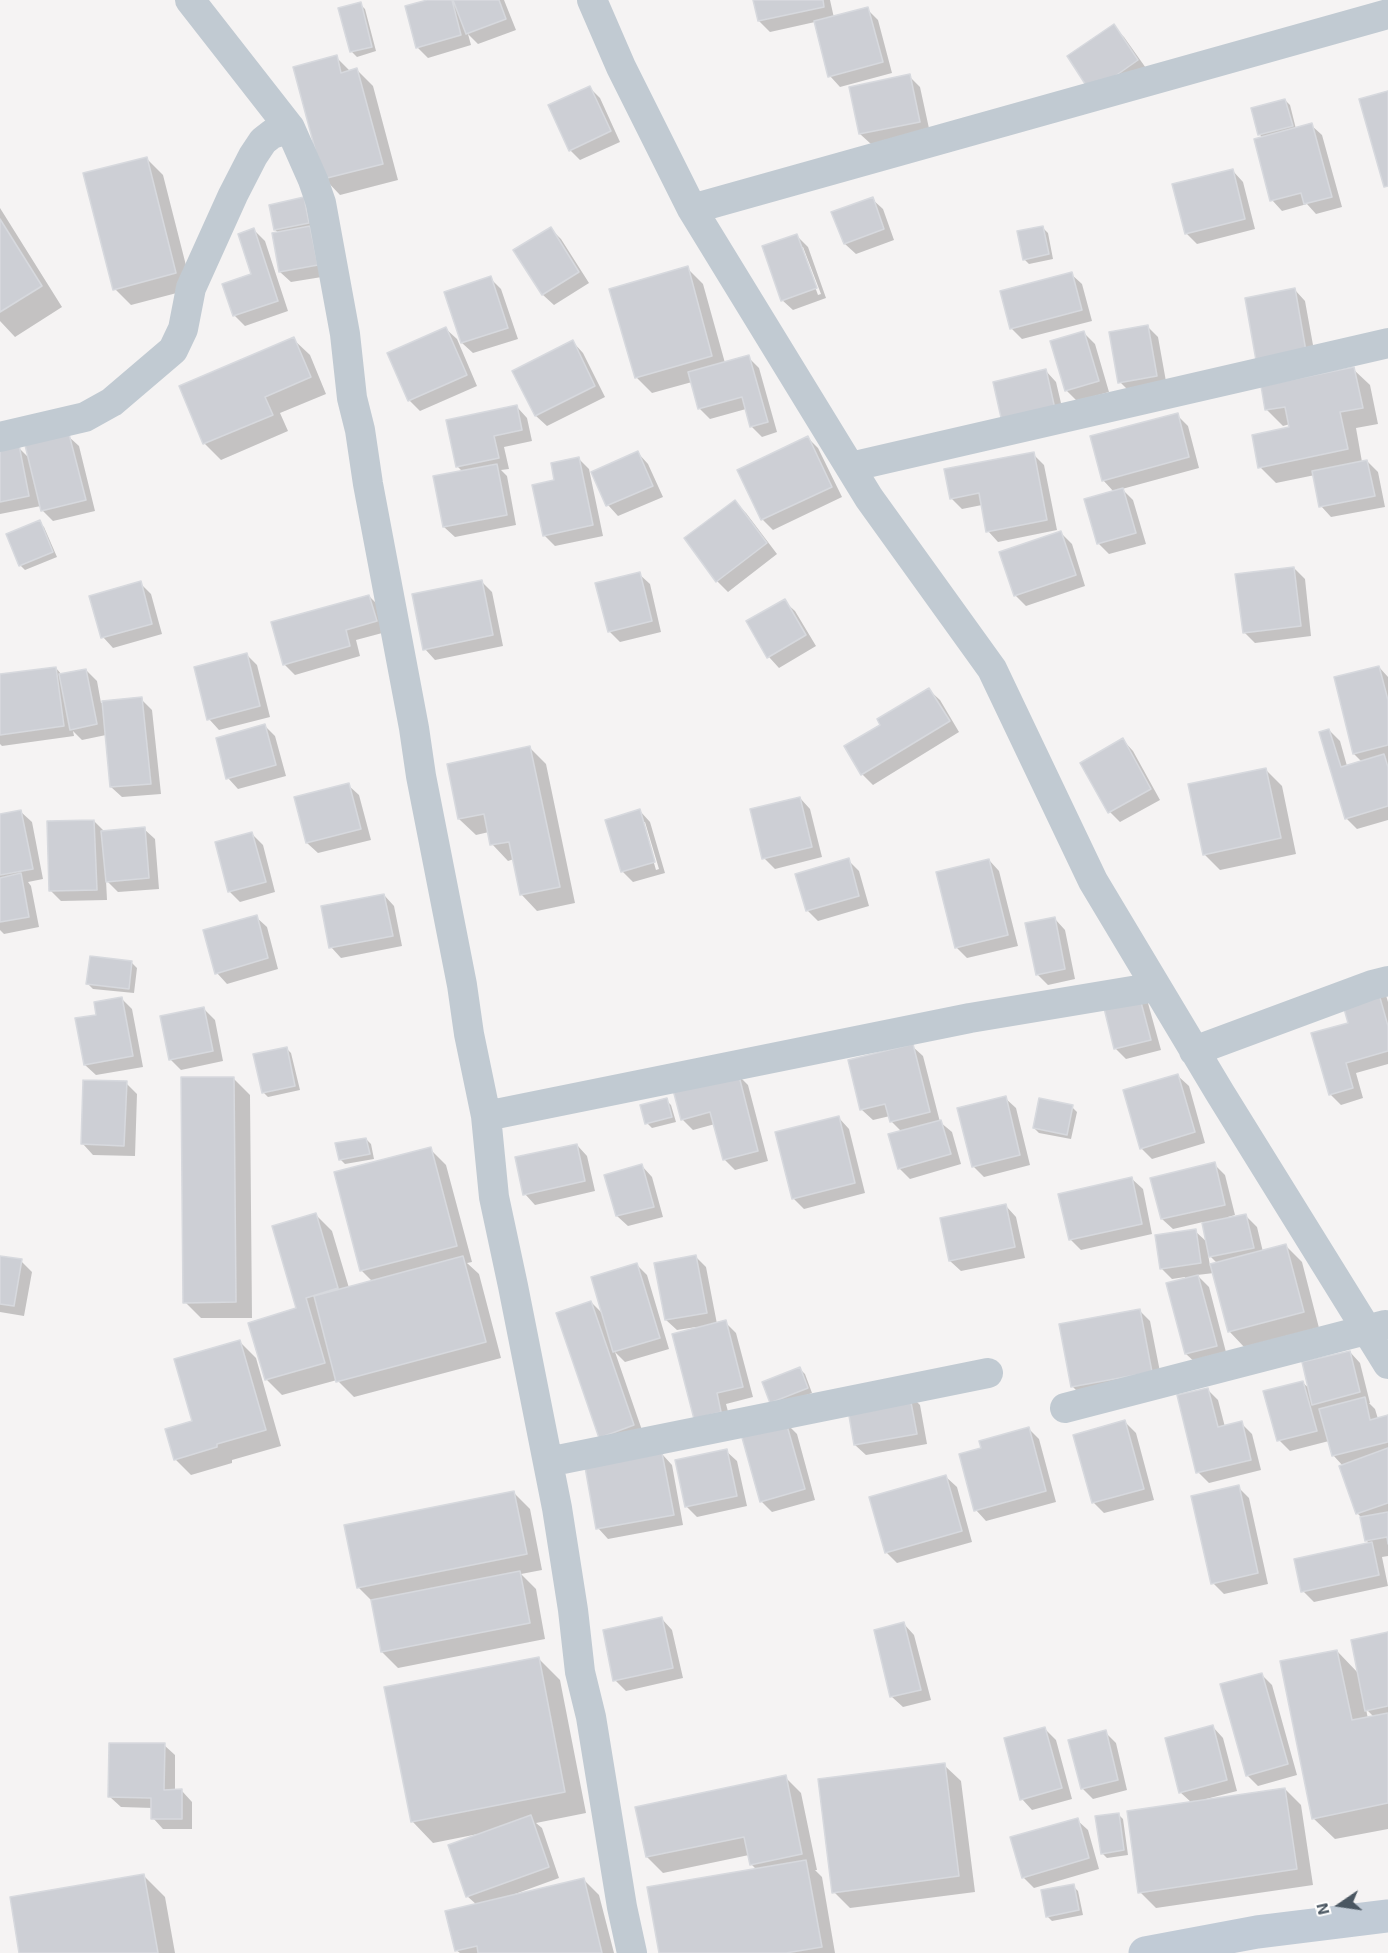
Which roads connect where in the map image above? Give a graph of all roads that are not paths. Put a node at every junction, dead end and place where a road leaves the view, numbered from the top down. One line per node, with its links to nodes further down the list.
1 (190, 0): 4 (street)
2 (592, 0): 5 (street)
3 (1388, 14): 5 (street)
4 (290, 128): 7 (street); 12 (street)
5 (692, 209): 8 (street)
6 (1388, 343): 8 (street)
7 (0, 437)
8 (850, 467): 10 (street)
9 (1388, 981): 11 (street)
10 (1156, 987): 11 (street); 12 (street)
11 (1194, 1051): 13 (street)
12 (486, 1116): 17 (street)
13 (1378, 1328): 14 (street); 16 (street)
14 (1388, 1364)
15 (988, 1373): 17 (street)
16 (1065, 1408)
17 (548, 1462): 19 (street)
18 (1388, 1916): 20 (street)
19 (632, 1953)
20 (1145, 1953)

